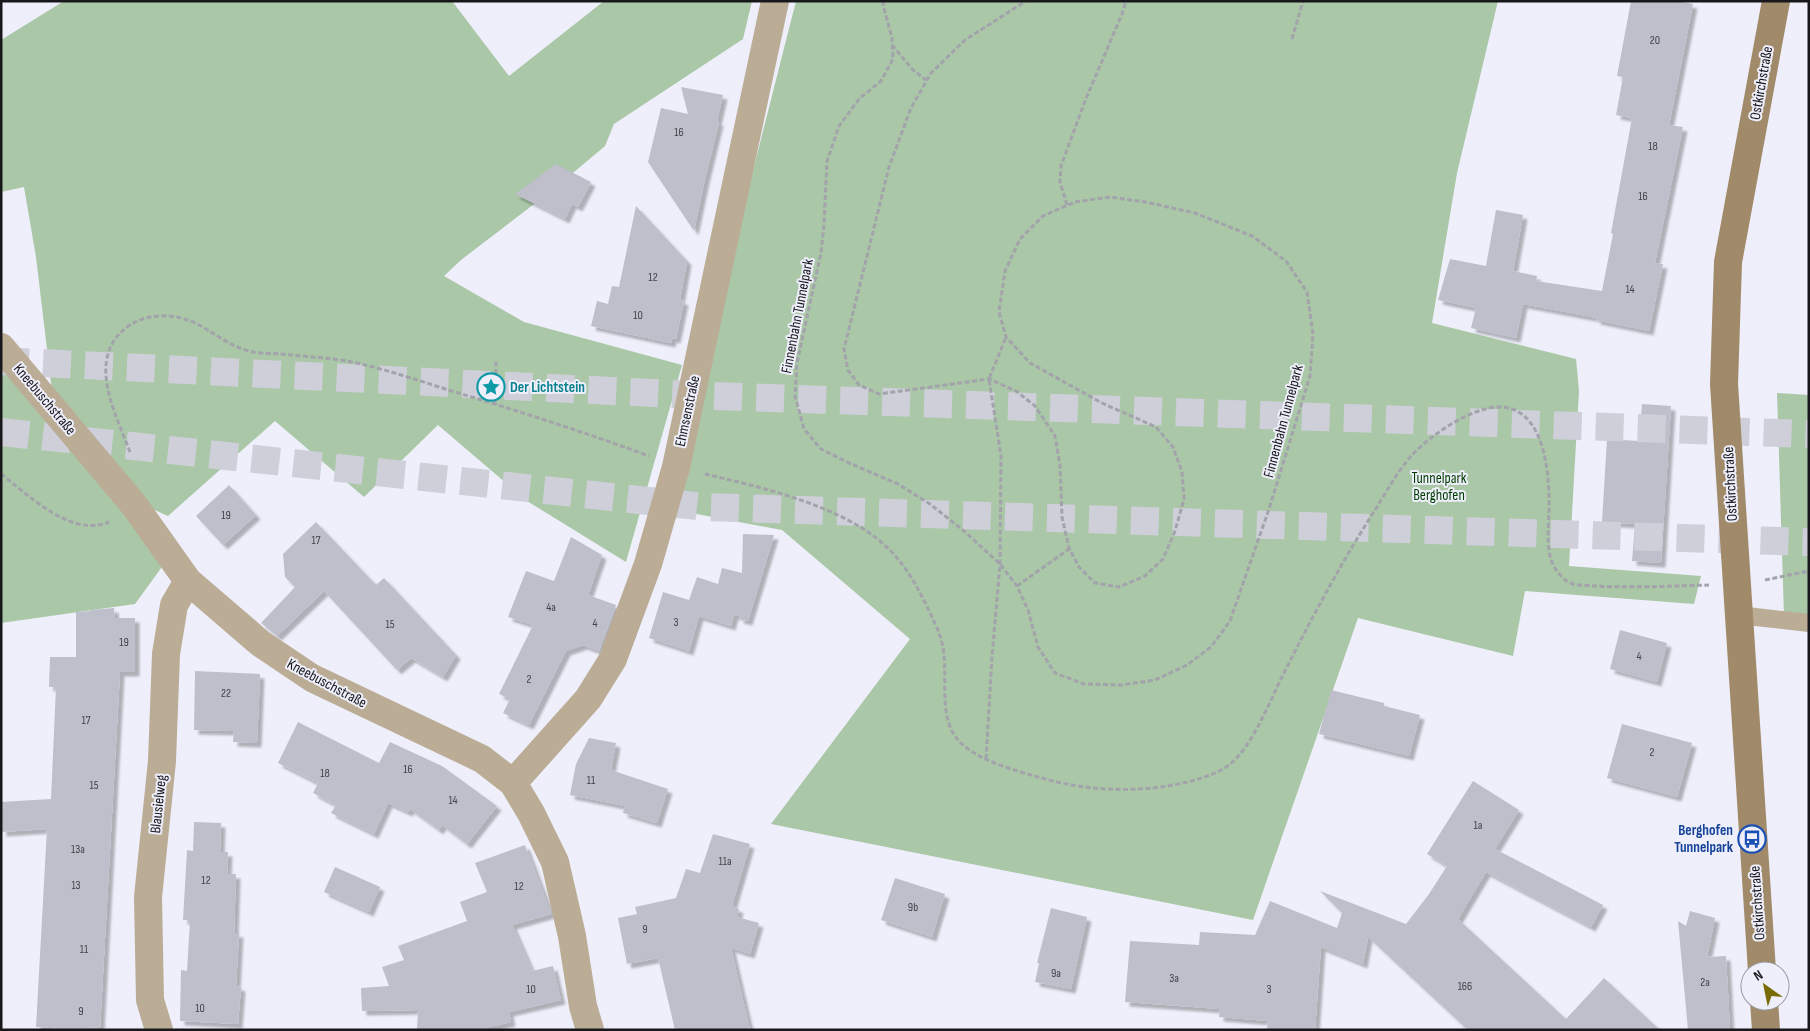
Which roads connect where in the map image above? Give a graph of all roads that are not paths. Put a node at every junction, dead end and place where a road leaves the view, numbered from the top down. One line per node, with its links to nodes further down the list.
1 (774, 1): 7 (street, Ehmsenstraße)
2 (1776, 1): 5 (street, Ostkirchstraße)
3 (1, 347): 4 (street, Kneebuschstraße)
4 (188, 581): 7 (street, Kneebuschstraße); 10 (street, Blausielweg)
5 (1738, 615): 6 (lane); 8 (street, Ostkirchstraße)
6 (1809, 622)
7 (513, 782): 11 (street, Kneebuschstraße)
8 (1761, 961)
9 (1765, 1011): 12 (street)
10 (159, 1030)
11 (590, 1030)
12 (1766, 1030)

